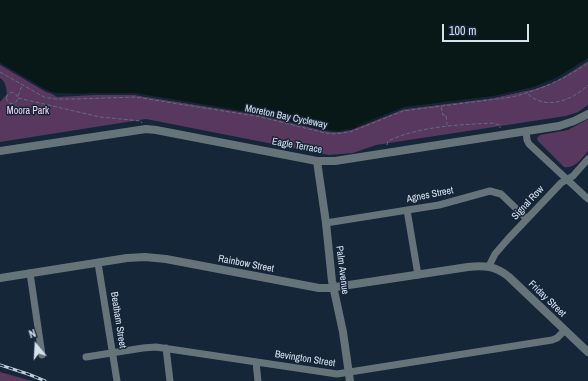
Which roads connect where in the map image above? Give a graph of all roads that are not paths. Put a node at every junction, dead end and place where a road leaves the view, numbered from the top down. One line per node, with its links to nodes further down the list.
1 (588, 114): 2 (street, Eagle Terrace)
2 (526, 131): 5 (street, Eagle Terrace); 6 (street)
3 (0, 151): 5 (street, Eagle Terrace)
4 (588, 160): 6 (street, Signal Row)
5 (317, 161): 10 (street, Palm Avenue)
6 (567, 179): 7 (street); 9 (street, Signal Row)
7 (588, 199)
8 (407, 210): 9 (street, Agnes Street); 10 (street, Agnes Street); 14 (street)
9 (527, 219): 12 (street, Signal Row)
10 (326, 223): 16 (street, Palm Avenue)
11 (98, 263): 13 (street, Rainbow Street); 16 (street, Rainbow Street); 20 (street, Beatham Street)
12 (489, 266): 14 (street, Rainbow Street); 17 (street, Friday Street)
13 (30, 273): 15 (street, Rainbow Street); 21 (street)
14 (418, 275): 16 (street, Rainbow Street)
15 (0, 278)
16 (333, 288): 24 (street, Palm Avenue)
17 (565, 330): 19 (street, Friday Street); 24 (street, Bevington Street)
18 (166, 348): 20 (street, Bevington Street); 23 (street, Bevington Street); 26 (street)
19 (588, 352)
20 (112, 353): 22 (street, Bevington Street); 25 (street, Beatham Street)
21 (42, 355)
22 (86, 357)
23 (256, 362): 24 (street, Bevington Street); 27 (street)
24 (349, 372): 28 (street, Palm Avenue)
25 (117, 381)
26 (170, 381)
27 (258, 381)
28 (350, 381)

